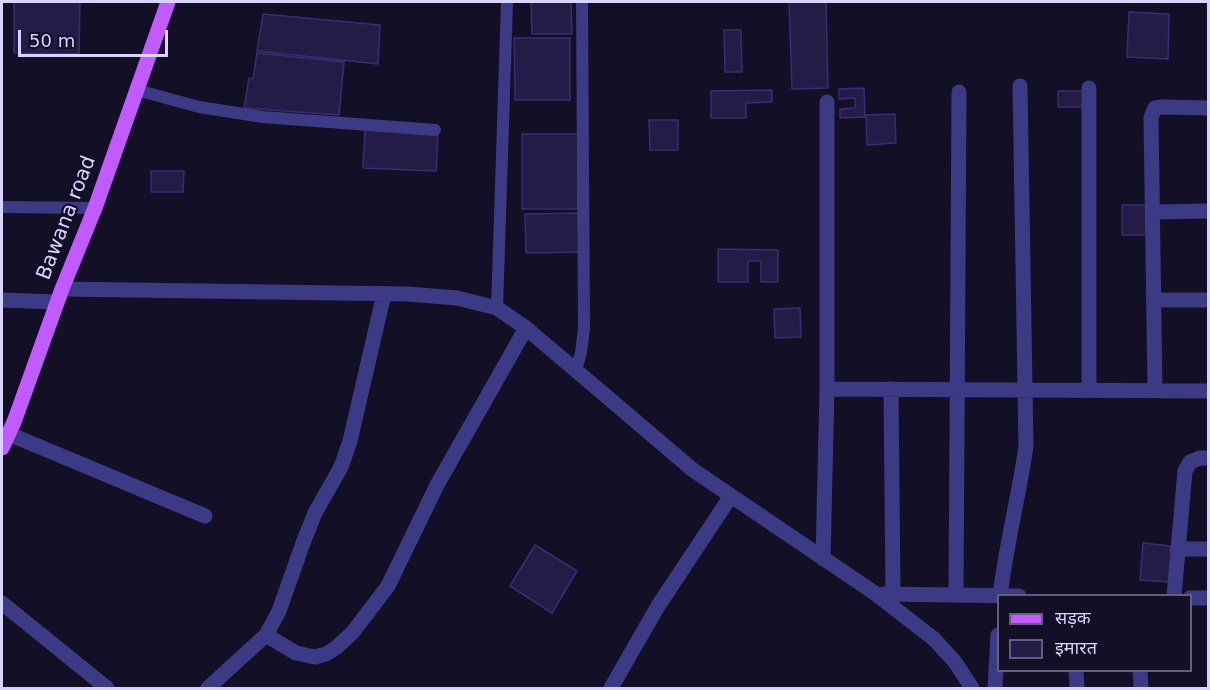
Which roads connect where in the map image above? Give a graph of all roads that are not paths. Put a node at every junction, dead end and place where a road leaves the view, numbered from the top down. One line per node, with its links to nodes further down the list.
1 (168, 2): 6 (main road, Bawana road)
2 (507, 2): 20 (lane)
3 (582, 2): 22 (lane)
4 (1020, 86): 26 (street)
5 (1089, 88): 27 (street)
6 (137, 90): 10 (lane); 12 (main road, Bawana road)
7 (959, 92): 25 (street)
8 (827, 102): 23 (street)
9 (1209, 108): 14 (street)
10 (435, 130)
11 (2, 207): 12 (lane)
12 (95, 208): 16 (main road, Bawana road)
13 (1209, 211): 14 (street)
14 (1153, 212): 18 (street)
15 (384, 294): 16 (street); 20 (street); 47 (street)
16 (59, 295): 17 (street); 30 (main road, Bawana road)
17 (2, 300)
18 (1154, 300): 19 (street); 28 (street)
19 (1209, 300)
20 (496, 308): 21 (street)
21 (526, 328): 22 (street); 47 (street)
22 (576, 370): 33 (street)
23 (827, 389): 24 (street); 37 (street)
24 (891, 389): 25 (street); 39 (street)
25 (957, 389): 26 (street); 42 (street)
26 (1023, 390): 27 (street); 40 (street)
27 (1089, 390): 28 (street)
28 (1155, 390): 29 (street)
29 (1209, 391)
30 (9, 434): 31 (main road, Bawana road); 34 (street)
31 (2, 448)
32 (1209, 458): 35 (street)
33 (731, 496): 37 (street); 53 (street)
34 (205, 516)
35 (1178, 549): 36 (street); 41 (street)
36 (1209, 549)
37 (823, 559): 38 (street)
38 (876, 594): 39 (street); 54 (street)
39 (893, 594): 42 (street)
40 (1000, 594)
41 (1174, 594)
42 (956, 595): 43 (street)
43 (997, 595)
44 (1192, 598): 45 (street)
45 (1209, 598)
46 (2, 603): 51 (street)
47 (266, 635): 52 (street)
48 (997, 662): 55 (street)
49 (1076, 672): 56 (street)
50 (1140, 672): 57 (street)
51 (107, 688)
52 (208, 688)
53 (611, 688)
54 (972, 688)
55 (995, 688)
56 (1077, 688)
57 (1141, 688)

